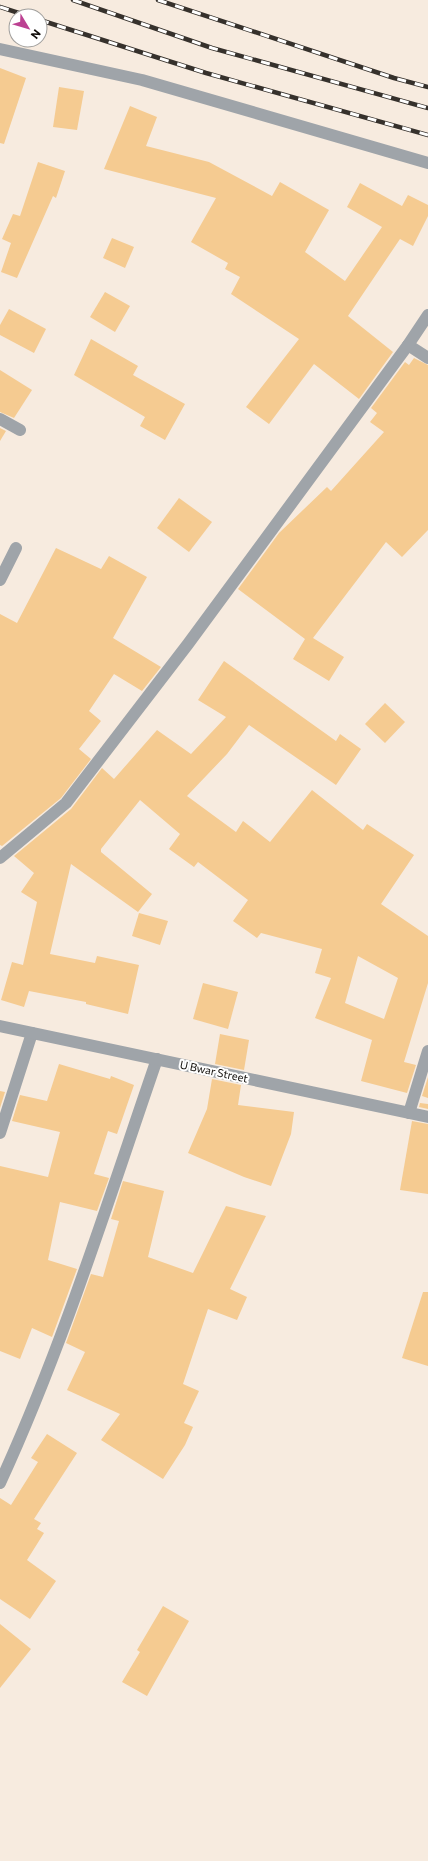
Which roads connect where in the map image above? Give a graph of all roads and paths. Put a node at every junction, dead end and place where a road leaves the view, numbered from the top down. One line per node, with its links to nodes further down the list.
1 (0, 49): 2 (street)
2 (428, 163)
3 (428, 315): 4 (street)
4 (408, 345): 5 (street); 10 (street)
5 (428, 358)
6 (0, 419): 7 (street)
7 (20, 430)
8 (16, 548): 9 (street)
9 (0, 580)
10 (0, 858)
11 (0, 1026): 12 (street, U Bwar Street)
12 (32, 1033): 14 (street, U Bwar Street); 17 (street)
13 (428, 1051): 15 (street)
14 (157, 1059): 15 (street, U Bwar Street); 18 (street)
15 (408, 1112): 16 (street, U Bwar Street)
16 (428, 1117)
17 (0, 1133)
18 (0, 1483)

